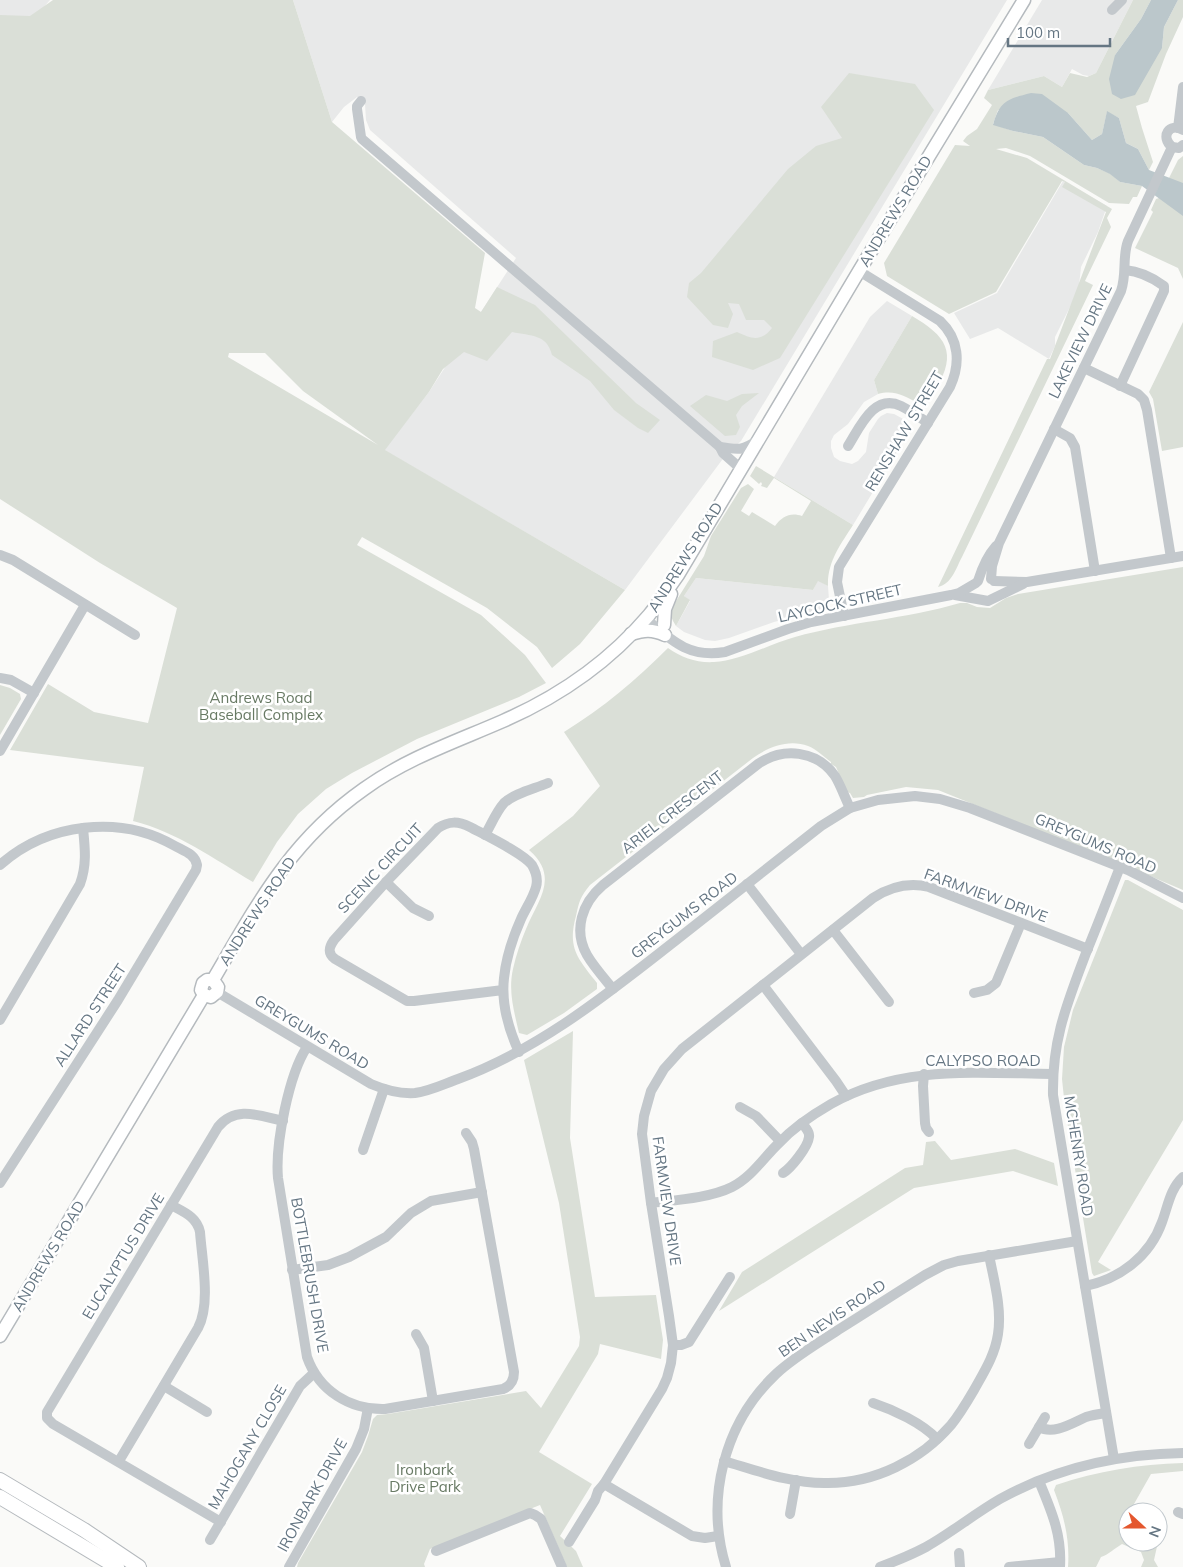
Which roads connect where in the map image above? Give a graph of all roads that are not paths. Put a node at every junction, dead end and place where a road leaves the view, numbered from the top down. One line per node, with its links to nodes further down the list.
1 (1024, 0): 9 (main road, ANDREWS ROAD)
2 (1122, 0): 3 (street)
3 (1112, 10)
4 (1183, 87): 6 (street)
5 (361, 102): 16 (street)
6 (1181, 129): 7 (street, LAKEVIEW DRIVE)
7 (1180, 146): 8 (street, LAKEVIEW DRIVE)
8 (1125, 270): 10 (street, LAKEVIEW DRIVE); 11 (street)
9 (858, 272): 12 (street, RENSHAW STREET); 14 (main road, ANDREWS ROAD)
10 (1084, 368): 11 (street); 13 (street, LAKEVIEW DRIVE)
11 (1120, 386): 21 (street)
12 (928, 422): 15 (street); 32 (street, RENSHAW STREET)
13 (1054, 429): 18 (street, LAKEVIEW DRIVE); 22 (street)
14 (758, 440): 16 (street); 17 (main road, ANDREWS ROAD)
15 (848, 446)
16 (720, 447): 17 (street)
17 (740, 469): 23 (main road, ANDREWS ROAD)
18 (999, 543): 24 (street, LAKEVIEW DRIVE); 25 (street, LAKEVIEW DRIVE)
19 (0, 555): 30 (street)
20 (1183, 556): 21 (street)
21 (1172, 558): 22 (street)
22 (1096, 571): 26 (street)
23 (678, 575): 31 (main road, ANDREWS ROAD); 33 (main road)
24 (993, 580): 25 (street); 26 (street); 28 (street)
25 (977, 582): 27 (street, LAYCOCK STREET); 29 (street)
26 (1027, 582): 28 (street)
27 (951, 595): 29 (street, LAYCOCK STREET); 32 (street, LAYCOCK STREET)
28 (994, 599): 29 (street)
29 (982, 600)
30 (85, 605): 34 (street); 37 (street)
31 (648, 616): 33 (street, LAYCOCK STREET); 35 (main road, ANDREWS ROAD)
32 (844, 616): 33 (street, LAYCOCK STREET)
33 (664, 630): 35 (main road)
34 (135, 634)
35 (631, 634): 54 (main road, ANDREWS ROAD)
36 (0, 678): 37 (street)
37 (34, 693): 38 (street)
38 (0, 751)
39 (548, 784): 42 (street)
40 (850, 808): 44 (street, GREYGUMS ROAD); 46 (street, GREYGUMS ROAD); 55 (street, ARIEL CRESCENT)
41 (83, 828): 43 (street); 59 (street); 75 (street, ALLARD STREET)
42 (485, 835): 45 (street, SCENIC CIRCUIT); 56 (street, SCENIC CIRCUIT)
43 (0, 865)
44 (1120, 867): 47 (street, GREYGUMS ROAD); 51 (street, MCHENRY ROAD)
45 (386, 882): 48 (street); 56 (street, SCENIC CIRCUIT)
46 (747, 884): 52 (street); 55 (street, GREYGUMS ROAD)
47 (1183, 898)
48 (429, 916)
49 (1021, 923): 50 (street, FARMVIEW DRIVE); 51 (street, FARMVIEW DRIVE); 57 (street)
50 (833, 930): 52 (street, FARMVIEW DRIVE); 58 (street)
51 (1088, 949): 63 (street, MCHENRY ROAD)
52 (802, 954): 53 (street, FARMVIEW DRIVE)
53 (763, 985): 65 (street); 77 (street, FARMVIEW DRIVE)
54 (215, 986): 60 (street, GREYGUMS ROAD); 85 (main road, ANDREWS ROAD)
55 (613, 989): 61 (street, GREYGUMS ROAD)
56 (503, 990): 61 (street, SCENIC CIRCUIT)
57 (974, 993)
58 (890, 1002)
59 (0, 1020)
60 (307, 1047): 64 (street, GREYGUMS ROAD); 67 (street, BOTTLEBRUSH DRIVE)
61 (519, 1052): 64 (street, GREYGUMS ROAD)
62 (924, 1074): 63 (street, CALYPSO ROAD); 65 (street, CALYPSO ROAD); 69 (street)
63 (1052, 1074): 79 (street, MCHENRY ROAD)
64 (384, 1089): 72 (street)
65 (846, 1096): 68 (street, CALYPSO ROAD)
66 (740, 1107): 71 (street)
67 (283, 1121): 78 (street, EUCALYPTUS DRIVE); 81 (street, BOTTLEBRUSH DRIVE)
68 (802, 1123): 71 (street, CALYPSO ROAD); 73 (street)
69 (929, 1132)
70 (466, 1133): 76 (street, BOTTLEBRUSH DRIVE)
71 (780, 1141): 77 (street, CALYPSO ROAD)
72 (363, 1150)
73 (783, 1173)
74 (1183, 1177): 83 (street)
75 (0, 1183)
76 (482, 1192): 81 (street); 89 (street, BOTTLEBRUSH DRIVE)
77 (651, 1204): 86 (street, FARMVIEW DRIVE)
78 (171, 1205): 88 (street); 100 (street, EUCALYPTUS DRIVE)
79 (1077, 1241): 80 (street, BEN NEVIS ROAD); 83 (street, MCHENRY ROAD)
80 (990, 1256): 96 (street); 101 (street, BEN NEVIS ROAD)
81 (292, 1270): 87 (street, BOTTLEBRUSH DRIVE)
82 (730, 1277): 86 (street)
83 (1085, 1286): 93 (street, MCHENRY ROAD)
84 (416, 1334): 89 (street)
85 (0, 1336)
86 (673, 1345): 105 (street, FARMVIEW DRIVE)
87 (314, 1373): 91 (street, BOTTLEBRUSH DRIVE); 108 (street, MAHOGANY CLOSE)
88 (164, 1386): 92 (street); 100 (street)
89 (433, 1401): 91 (street, BOTTLEBRUSH DRIVE)
90 (874, 1403): 96 (street)
91 (368, 1408): 119 (street, IRONBARK DRIVE)
92 (207, 1412)
93 (1106, 1413): 95 (street); 99 (street, MCHENRY ROAD)
94 (1045, 1416): 95 (street)
95 (1040, 1427): 97 (street)
96 (937, 1439): 103 (street)
97 (1030, 1444)
98 (1183, 1453): 99 (street)
99 (1114, 1459): 104 (street)
100 (119, 1461): 108 (street, EUCALYPTUS DRIVE)
101 (724, 1461): 103 (street); 110 (street, BEN NEVIS ROAD)
102 (0, 1480): 118 (highway)
103 (796, 1480): 107 (street)
104 (1039, 1481): 116 (street); 122 (street)
105 (604, 1484): 110 (street); 112 (street, FARMVIEW DRIVE)
106 (0, 1497): 117 (highway)
107 (790, 1514)
108 (221, 1522): 111 (street, MAHOGANY CLOSE)
109 (448, 1533): 113 (street)
110 (718, 1536): 121 (street, BEN NEVIS ROAD)
111 (210, 1540)
112 (570, 1542)
113 (453, 1544): 114 (street); 120 (street)
114 (436, 1551)
115 (959, 1552): 123 (street)
116 (1060, 1565): 124 (street)
117 (117, 1567)
118 (139, 1567)
119 (289, 1567)
120 (562, 1567)
121 (726, 1567)
122 (880, 1567)
123 (960, 1567)
124 (1009, 1567)

